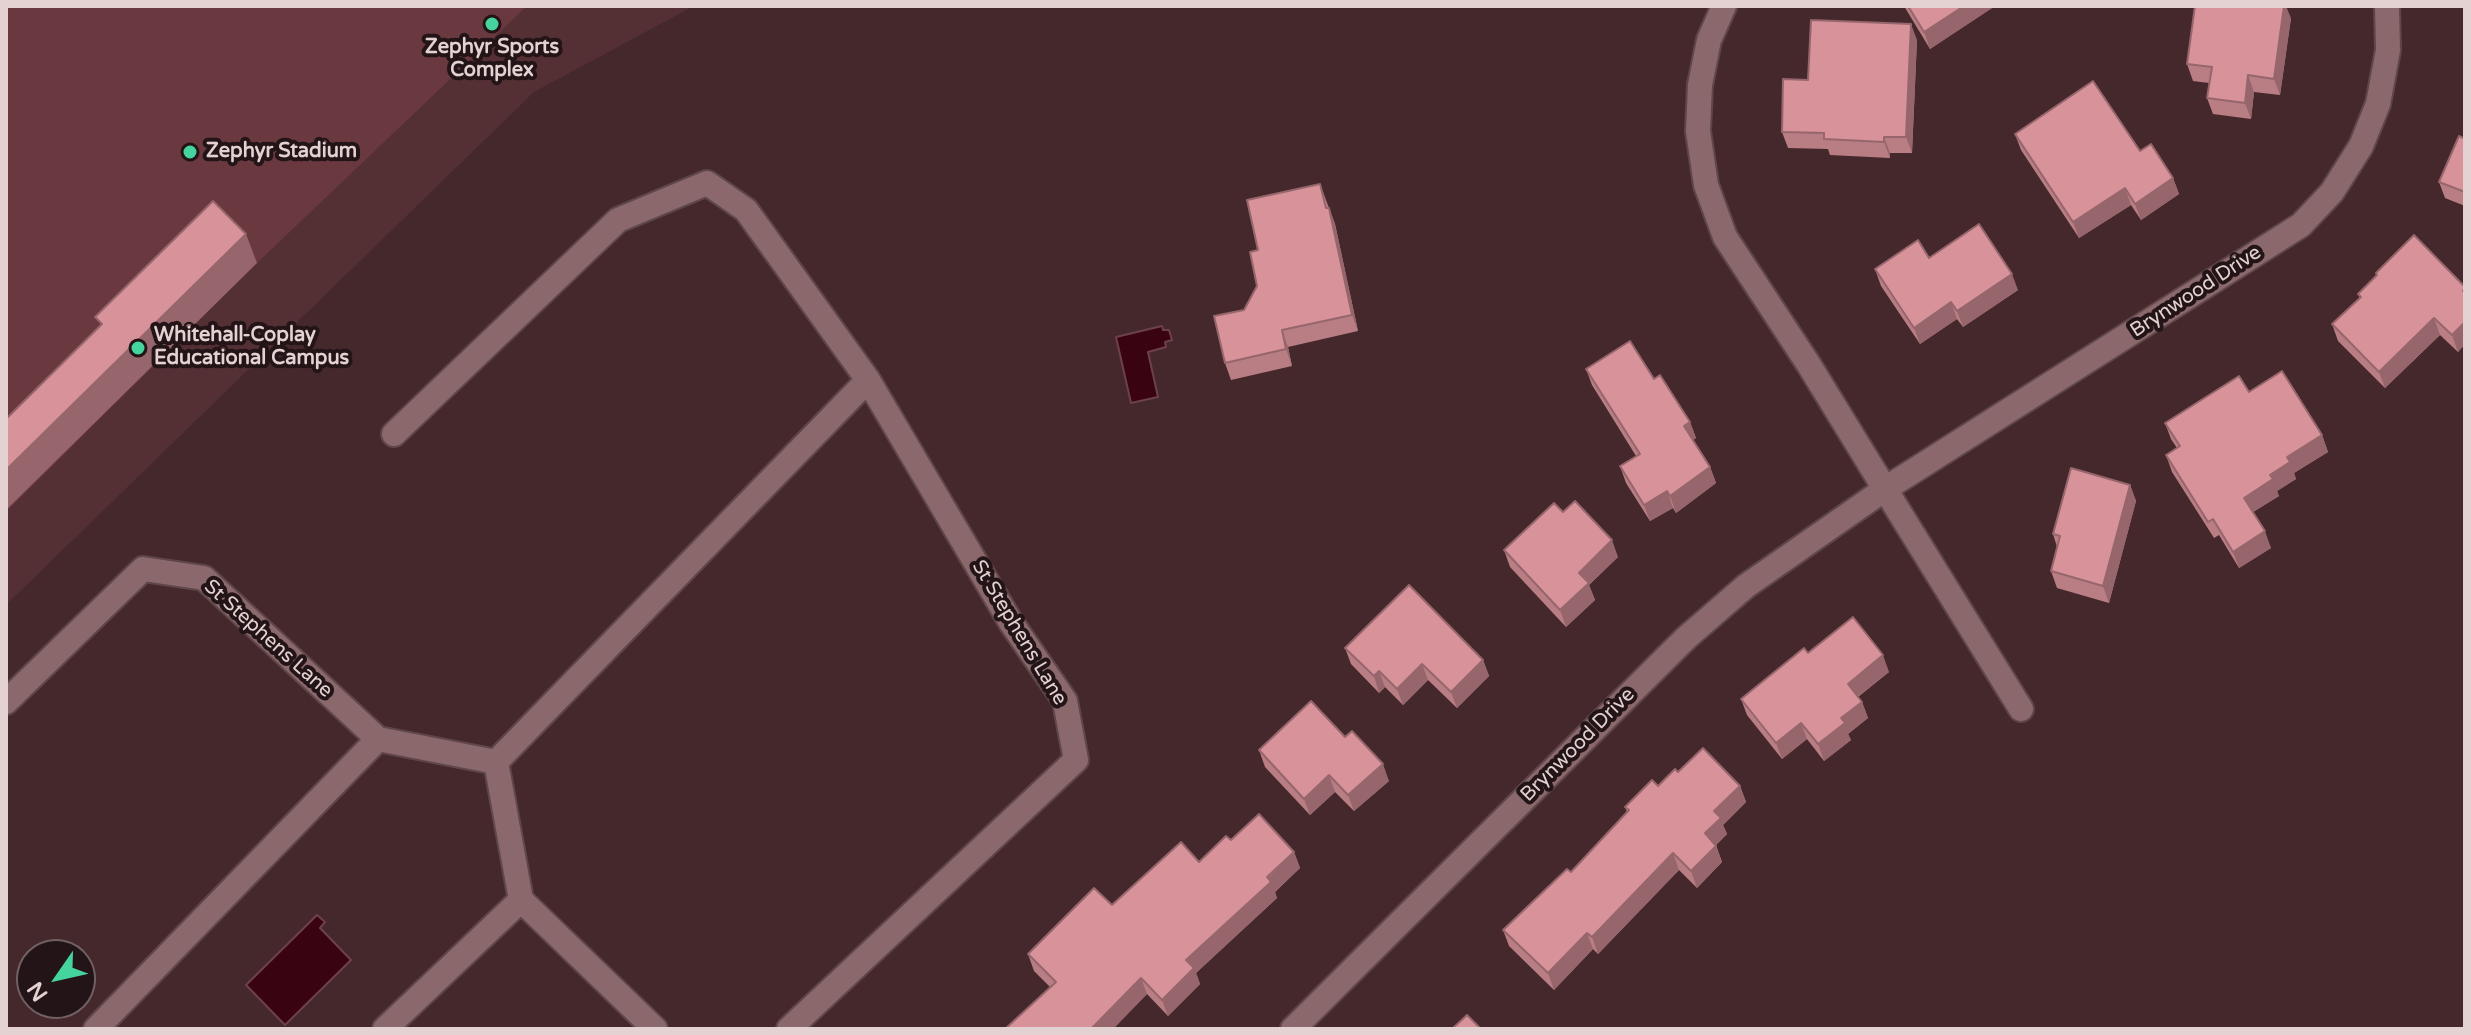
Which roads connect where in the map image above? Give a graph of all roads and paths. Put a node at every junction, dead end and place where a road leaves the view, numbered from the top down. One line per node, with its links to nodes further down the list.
1 (1724, 6): 5 (street)
2 (2387, 6): 5 (street, Brynwood Drive)
3 (868, 380): 4 (street, St Stephens Lane); 9 (street); 14 (street, St Stephens Lane)
4 (394, 434)
5 (1885, 489): 7 (street); 15 (street, Brynwood Drive)
6 (6, 702): 8 (street, St Stephens Lane)
7 (2021, 709)
8 (378, 739): 9 (street); 11 (street)
9 (496, 762): 10 (street)
10 (521, 900): 12 (street); 13 (street)
11 (96, 1029)
12 (385, 1029)
13 (655, 1029)
14 (789, 1029)
15 (1293, 1029)

